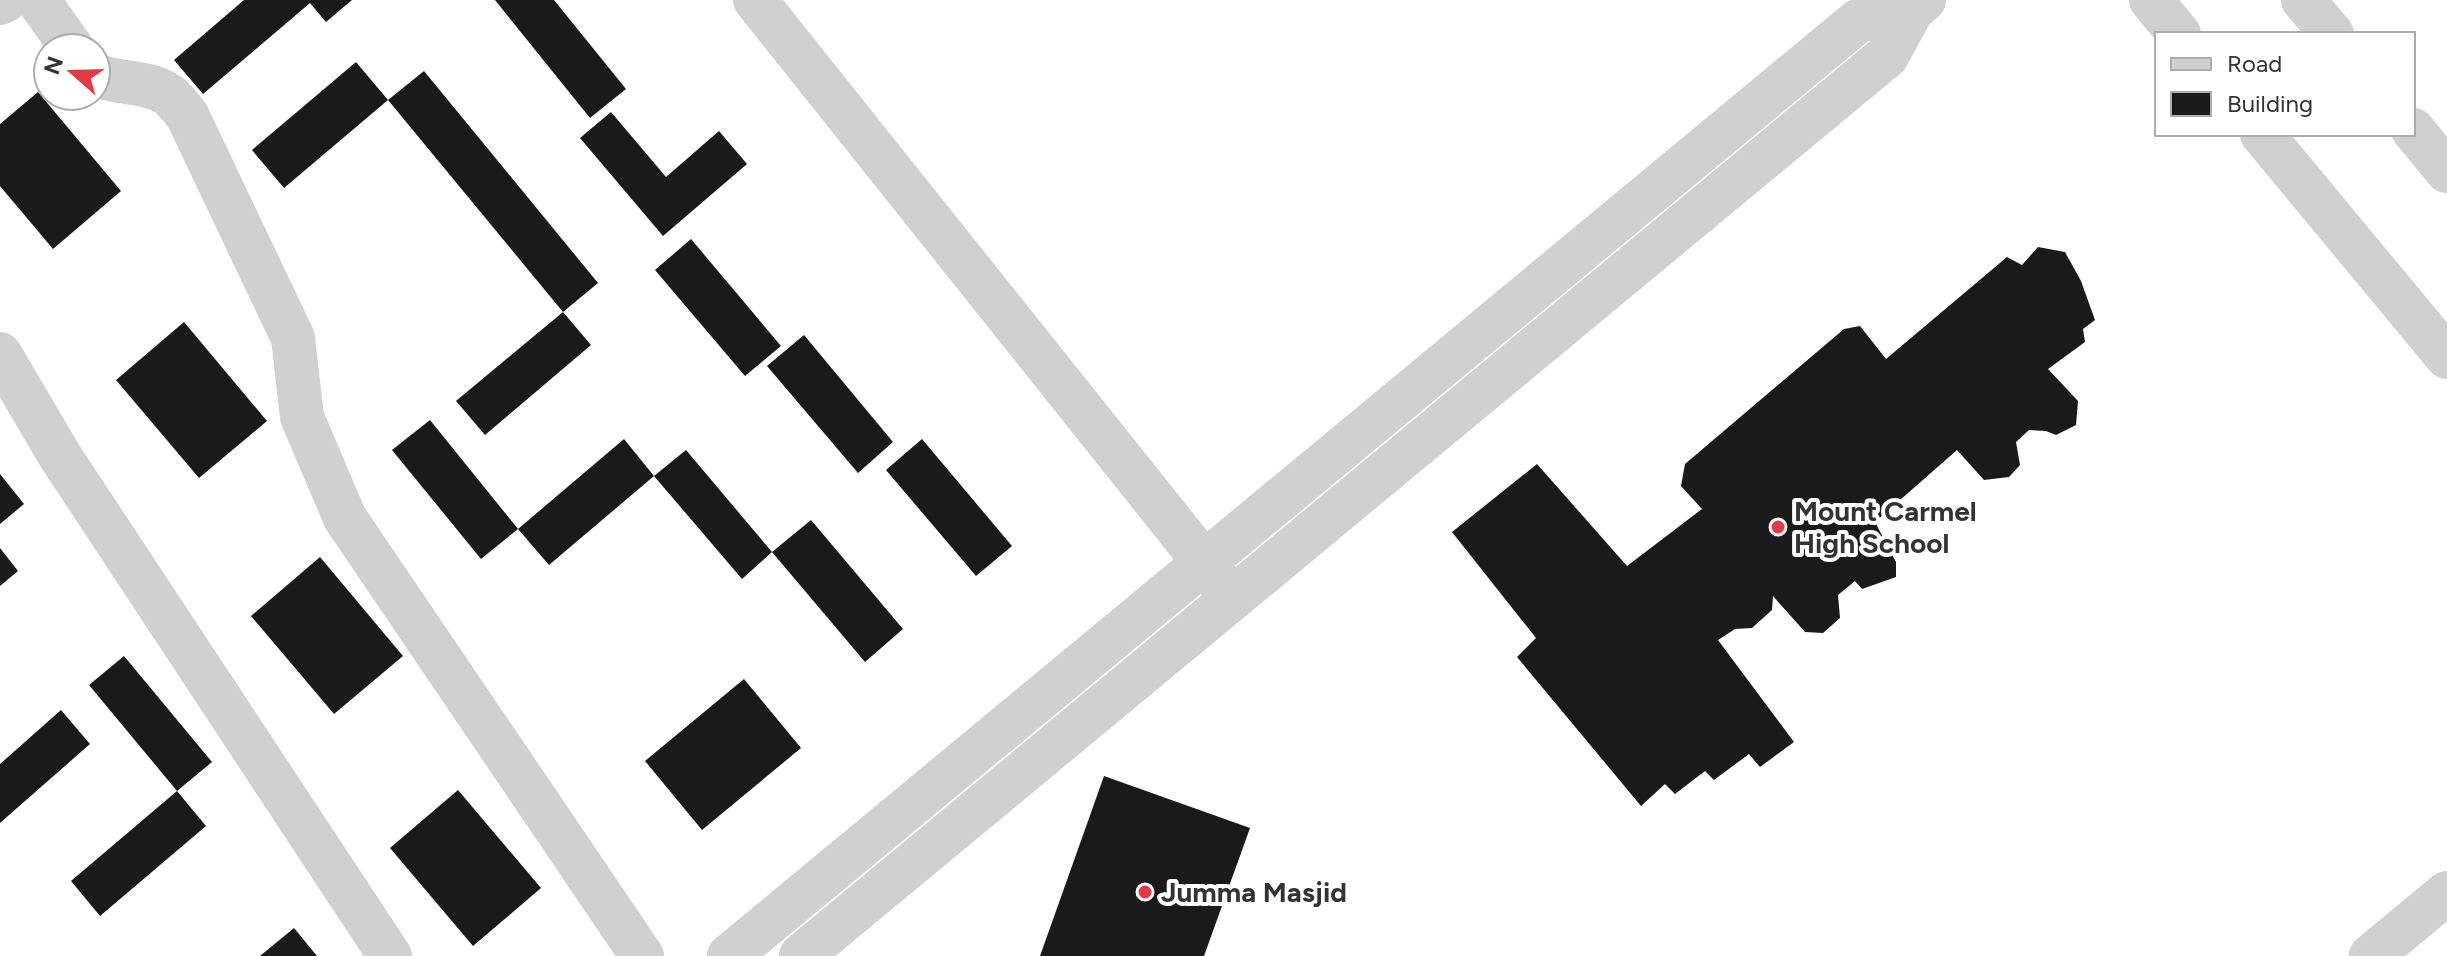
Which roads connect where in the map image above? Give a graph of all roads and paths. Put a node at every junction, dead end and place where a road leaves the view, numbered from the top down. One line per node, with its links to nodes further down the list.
1 (6, 0): 6 (street)
2 (38, 0): 8 (street)
3 (755, 0): 17 (street)
4 (2151, 0): 9 (street)
5 (2303, 0): 10 (street)
6 (0, 3)
7 (1918, 5): 17 (street); 18 (street)
8 (61, 32)
9 (2177, 32)
10 (2330, 32)
11 (112, 80): 22 (street)
12 (2415, 132): 14 (street)
13 (2264, 136): 16 (street)
14 (2447, 171)
15 (0, 354): 21 (street)
16 (2447, 357)
17 (1204, 563): 18 (street); 23 (street)
18 (1233, 598): 24 (street)
19 (2447, 893): 20 (street)
20 (2380, 948)
21 (390, 956)
22 (642, 956)
23 (729, 956)
24 (801, 956)

